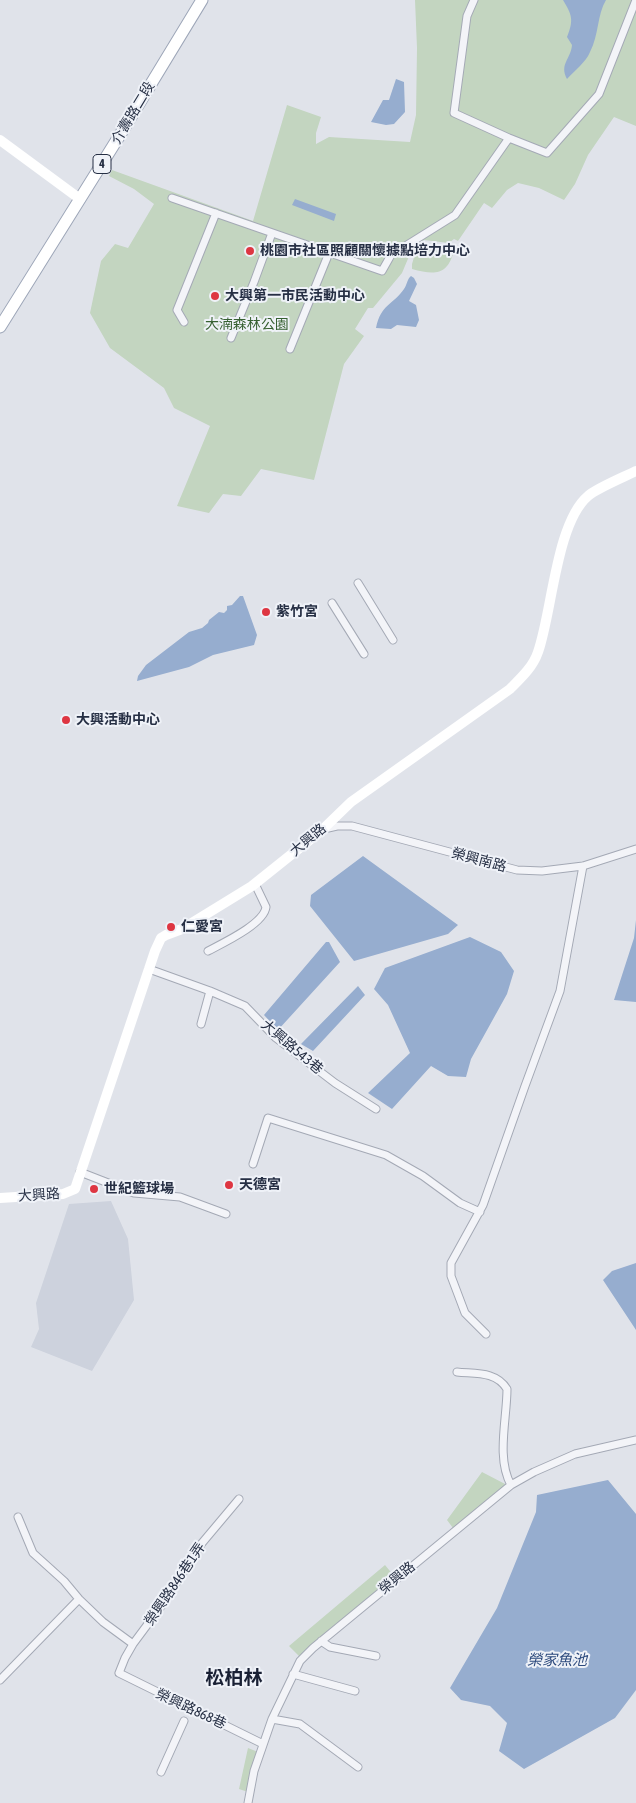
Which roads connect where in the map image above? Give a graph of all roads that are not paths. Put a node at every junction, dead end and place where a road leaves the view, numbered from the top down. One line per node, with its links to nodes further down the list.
1 (202, 0): 7 (main road, 介壽路二段 / 4)
2 (474, 0): 4 (street)
3 (636, 0): 4 (street)
4 (509, 138): 10 (street)
5 (0, 140): 7 (street)
6 (172, 198): 8 (street)
7 (80, 199): 12 (main road, 介壽路二段 / 4)
8 (216, 213): 9 (street); 11 (street)
9 (272, 233): 10 (street); 13 (street)
10 (329, 253): 14 (street)
11 (184, 322)
12 (0, 327)
13 (231, 338)
14 (290, 348)
15 (636, 471): 20 (street, 大興路)
16 (358, 583): 18 (street)
17 (332, 603): 19 (street)
18 (393, 640)
19 (364, 654)
20 (322, 830): 22 (street, 榮興南路); 23 (street, 大興路)
21 (636, 848): 22 (street, 榮興南路)
22 (583, 866): 32 (street)
23 (255, 884): 24 (street); 25 (street, 大興路)
24 (208, 952)
25 (149, 969): 26 (street, 大興路543巷); 30 (street, 大興路)
26 (210, 991): 27 (street); 28 (street, 大興路543巷)
27 (201, 1024)
28 (376, 1109)
29 (253, 1164): 32 (street)
30 (80, 1172): 31 (street, 大興路); 33 (street)
31 (0, 1198)
32 (480, 1212): 34 (street)
33 (226, 1214)
34 (486, 1334)
35 (457, 1372): 37 (street)
36 (636, 1440): 37 (street, 榮興路)
37 (511, 1485): 41 (street, 榮興路)
38 (239, 1499): 42 (street, 榮興路846巷1弄)
39 (18, 1517): 40 (street)
40 (79, 1599): 42 (street); 46 (street)
41 (321, 1641): 43 (street); 45 (street, 榮興路)
42 (133, 1644): 44 (street, 榮興路846巷1弄)
43 (376, 1656)
44 (119, 1673): 50 (street, 榮興路868巷)
45 (293, 1674): 47 (street); 48 (street, 榮興路)
46 (0, 1680)
47 (355, 1691)
48 (272, 1718): 50 (street, 榮興路); 51 (street)
49 (184, 1722): 52 (street)
50 (263, 1744): 53 (street, 榮興路)
51 (358, 1767)
52 (161, 1772)
53 (248, 1803)

